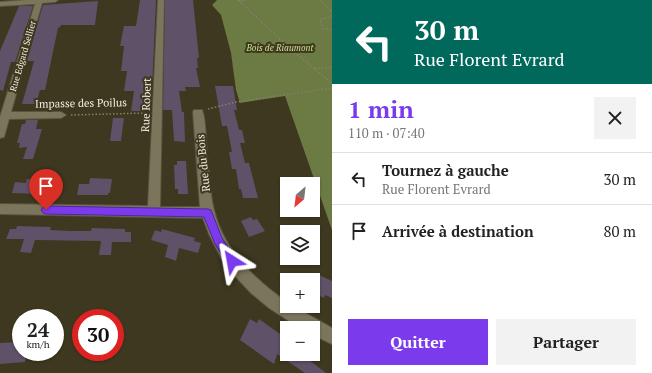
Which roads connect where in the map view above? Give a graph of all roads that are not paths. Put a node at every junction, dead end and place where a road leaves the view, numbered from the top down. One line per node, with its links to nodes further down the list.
1 (55, 0): 3 (street)
2 (161, 0): 10 (street, Rue Robert)
3 (39, 1): 4 (street); 7 (street, Rue Edgard Sellier)
4 (0, 4)
5 (198, 112): 11 (street, Rue du Bois)
6 (61, 115): 7 (street, Impasse des Poilus)
7 (6, 116): 8 (street, Rue Edgard Sellier)
8 (0, 134)
9 (0, 209): 10 (street)
10 (154, 212): 11 (street)
11 (208, 213): 12 (street, Rue du Bois)
12 (332, 336)

